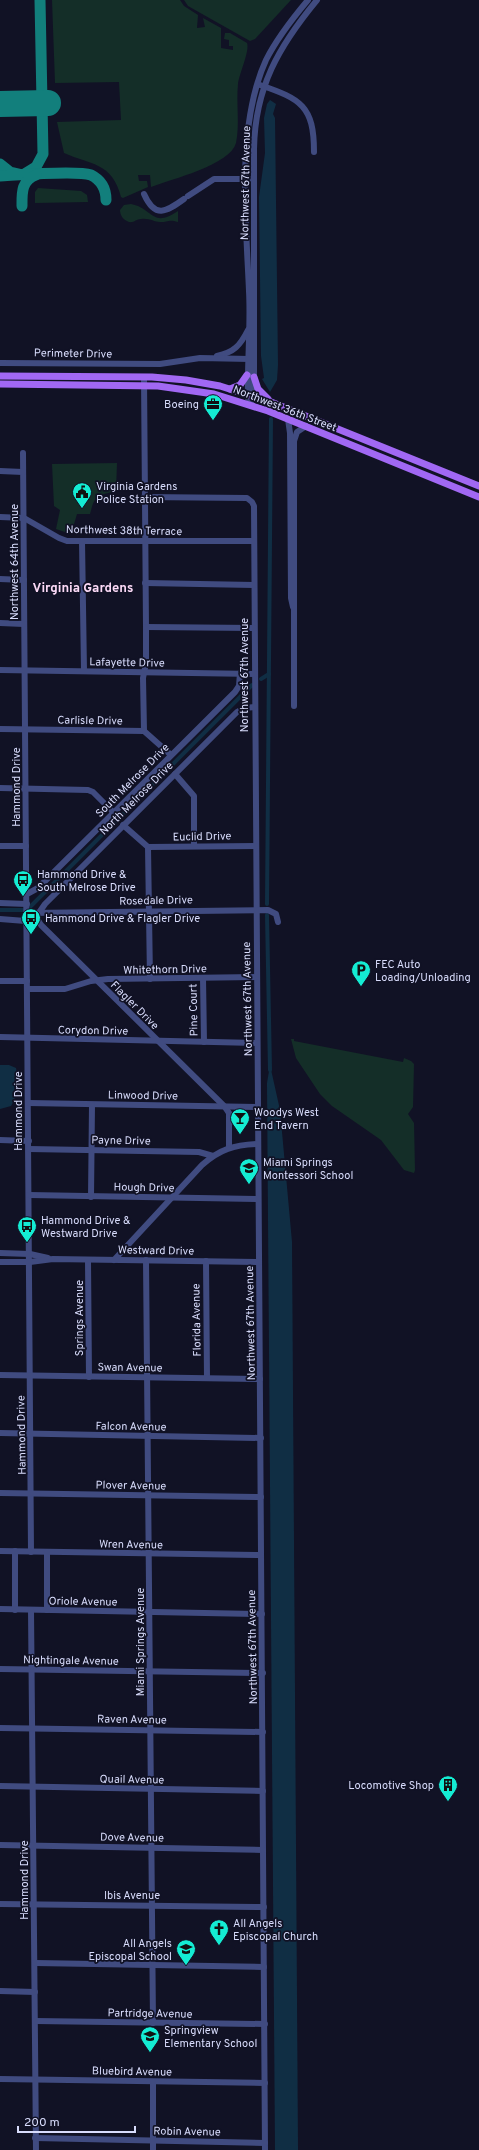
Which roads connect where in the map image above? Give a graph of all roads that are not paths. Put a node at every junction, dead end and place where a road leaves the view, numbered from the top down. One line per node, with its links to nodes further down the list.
1 (308, 0): 3 (street, Northwest 67th Avenue)
2 (318, 0): 4 (street, Northwest 67th Avenue)
3 (257, 84): 4 (street); 6 (street, Northwest 67th Avenue)
4 (264, 86): 5 (street); 7 (street, Northwest 67th Avenue)
5 (314, 152)
6 (246, 179): 7 (street); 8 (street); 9 (street, Northwest 67th Avenue)
7 (254, 179): 12 (street, Northwest 67th Avenue)
8 (144, 194)
9 (249, 327): 10 (street); 11 (street, Northwest 67th Avenue)
10 (210, 358): 11 (street); 13 (street, Perimeter Drive)
11 (248, 359): 12 (street); 14 (street, Northwest 67th Avenue)
12 (255, 359): 18 (street, Northwest 67th Avenue)
13 (0, 363)
14 (247, 374): 22 (main road); 23 (street, Northwest 67th Avenue)
15 (0, 376): 16 (main road, Northwest 36th Street)
16 (20, 376): 17 (main road, Northwest 36th Street); 20 (main road)
17 (144, 377): 21 (street); 22 (main road, Northwest 36th Street)
18 (254, 377): 23 (street, Northwest 67th Avenue); 24 (main road)
19 (0, 384): 20 (main road, Northwest 36th Street)
20 (20, 384): 21 (main road, Northwest 36th Street)
21 (143, 386): 25 (main road, Northwest 36th Street); 32 (street)
22 (230, 389): 23 (main road, Northwest 36th Street)
23 (249, 394): 24 (main road, Northwest 36th Street); 25 (street, Northwest 67th Avenue)
24 (271, 402): 31 (main road, Northwest 36th Street)
25 (249, 404): 26 (main road, Northwest 36th Street)
26 (288, 419): 27 (main road, Northwest 36th Street); 43 (street)
27 (306, 426): 33 (main road, Northwest 36th Street); 43 (street)
28 (23, 453): 30 (street, Northwest 64th Avenue)
29 (0, 471): 30 (street)
30 (23, 472): 35 (street, Northwest 64th Avenue)
31 (479, 486)
32 (144, 497): 37 (street); 38 (street, Northwest 67th Avenue)
33 (479, 497)
34 (0, 517): 35 (street, Northwest 38th Terrace)
35 (24, 518): 36 (street, Northwest 38th Terrace); 40 (street, Northwest 64th Avenue)
36 (82, 541): 37 (street, Northwest 38th Terrace); 50 (street)
37 (145, 541): 38 (street, Northwest 38th Terrace); 41 (street)
38 (254, 541): 42 (street, Northwest 67th Avenue)
39 (0, 580): 40 (street)
40 (24, 580): 45 (street, Northwest 64th Avenue)
41 (145, 583): 42 (street); 46 (street)
42 (254, 585): 47 (street, Northwest 67th Avenue)
43 (294, 611): 54 (street)
44 (0, 623): 45 (street)
45 (24, 624): 49 (street, Northwest 64th Avenue)
46 (146, 627): 47 (street); 51 (street)
47 (254, 628): 53 (street, Northwest 67th Avenue)
48 (0, 670): 49 (street, Lafayette Drive)
49 (26, 671): 50 (street, Lafayette Drive); 57 (street, Hammond Drive)
50 (84, 672): 51 (street, Lafayette Drive)
51 (144, 672): 52 (street, Lafayette Drive); 58 (street)
52 (240, 673): 53 (street, Lafayette Drive); 59 (street, South Melrose Drive)
53 (255, 674): 55 (street, Northwest 67th Avenue)
54 (294, 706)
55 (254, 707): 60 (street, North Melrose Drive); 68 (street, Northwest 67th Avenue)
56 (0, 729): 57 (street, Carlisle Drive)
57 (26, 729): 58 (street, Carlisle Drive); 62 (street, Hammond Drive)
58 (144, 731): 59 (street)
59 (171, 755): 63 (street, South Melrose Drive)
60 (175, 774): 64 (street, North Melrose Drive); 67 (street)
61 (0, 788): 62 (street)
62 (26, 788): 63 (street); 66 (street, Hammond Drive)
63 (113, 812): 70 (street, South Melrose Drive)
64 (123, 825): 69 (street); 73 (street, North Melrose Drive)
65 (0, 846): 66 (street)
66 (26, 846): 70 (street, Hammond Drive)
67 (194, 846): 68 (street, Euclid Drive); 69 (street, Euclid Drive)
68 (256, 846): 74 (street, Northwest 67th Avenue)
69 (148, 847): 75 (street)
70 (27, 894): 72 (street, Hammond Drive)
71 (0, 903): 72 (street)
72 (27, 904): 78 (street, Hammond Drive)
73 (45, 904): 76 (street, North Melrose Drive); 77 (street)
74 (256, 909): 75 (street, Rosedale Drive); 81 (street, Rosedale Drive); 82 (street, Northwest 67th Avenue)
75 (150, 910): 77 (street, Rosedale Drive); 84 (street)
76 (38, 913): 77 (street, Rosedale Drive); 78 (street, Rosedale Drive); 80 (street)
77 (49, 913)
78 (27, 916): 79 (street); 80 (street); 86 (street, Hammond Drive)
79 (0, 919)
80 (38, 922): 87 (street, Flagler Drive)
81 (278, 922)
82 (256, 977): 83 (street, Whitethorn Drive); 93 (street, Northwest 67th Avenue)
83 (203, 978): 84 (street, Whitethorn Drive); 92 (street, Pine Court)
84 (150, 979): 87 (street, Whitethorn Drive)
85 (0, 981): 86 (street)
86 (27, 981): 88 (street, Hammond Drive)
87 (98, 981): 88 (street, Whitethorn Drive); 91 (street, Flagler Drive)
88 (27, 989): 90 (street, Hammond Drive)
89 (0, 1037): 90 (street, Corydon Drive)
90 (28, 1038): 91 (street, Corydon Drive); 94 (street, Hammond Drive)
91 (157, 1041): 92 (street, Corydon Drive); 96 (street, Flagler Drive)
92 (204, 1042): 93 (street, Corydon Drive)
93 (257, 1043): 97 (street, Northwest 67th Avenue)
94 (28, 1104): 95 (street, Linwood Drive); 99 (street, Hammond Drive)
95 (92, 1104): 96 (street, Linwood Drive); 103 (street)
96 (226, 1107): 97 (street, Linwood Drive); 101 (street)
97 (258, 1107): 100 (street, Northwest 67th Avenue)
98 (0, 1140): 99 (street)
99 (29, 1141): 102 (street, Hammond Drive)
100 (258, 1144): 101 (street); 108 (street, Northwest 67th Avenue)
101 (229, 1148): 104 (street)
102 (29, 1149): 103 (street, Payne Drive); 105 (street, Hammond Drive)
103 (92, 1150): 104 (street, Payne Drive); 106 (street)
104 (212, 1156): 107 (street)
105 (29, 1195): 106 (street, Hough Drive); 110 (street, Hammond Drive)
106 (91, 1197): 107 (street, Hough Drive)
107 (171, 1197): 108 (street, Hough Drive); 113 (street)
108 (258, 1199): 118 (street, Northwest 67th Avenue)
109 (0, 1253): 110 (street, Westward Drive)
110 (30, 1254): 111 (street, Westward Drive); 117 (street, Hammond Drive)
111 (54, 1259): 112 (street, Westward Drive); 117 (street, Westward Drive)
112 (88, 1260): 113 (street, Westward Drive); 121 (street, Springs Avenue)
113 (114, 1260): 114 (street, Westward Drive)
114 (146, 1260): 115 (street, Westward Drive); 122 (street, Miami Springs Avenue)
115 (206, 1261): 118 (street, Westward Drive); 123 (street, Florida Avenue)
116 (0, 1262): 117 (street, Westward Drive)
117 (30, 1262): 120 (street, Hammond Drive)
118 (259, 1262): 124 (street, Northwest 67th Avenue)
119 (0, 1375): 120 (street, Swan Avenue)
120 (30, 1376): 121 (street, Swan Avenue); 126 (street, Hammond Drive)
121 (89, 1376): 122 (street, Swan Avenue)
122 (148, 1378): 123 (street, Swan Avenue); 127 (street, Miami Springs Avenue)
123 (207, 1378): 124 (street, Swan Avenue)
124 (260, 1379): 128 (street, Northwest 67th Avenue)
125 (0, 1434): 126 (street, Falcon Avenue)
126 (31, 1434): 127 (street, Falcon Avenue); 130 (street, Hammond Drive)
127 (148, 1436): 128 (street, Falcon Avenue); 131 (street, Miami Springs Avenue)
128 (261, 1438): 132 (street, Northwest 67th Avenue)
129 (0, 1492): 130 (street, Plover Avenue)
130 (31, 1493): 131 (street, Plover Avenue); 135 (street, Hammond Drive)
131 (149, 1495): 132 (street, Plover Avenue); 137 (street, Miami Springs Avenue)
132 (261, 1497): 138 (street, Northwest 67th Avenue)
133 (0, 1551): 134 (street, Wren Avenue)
134 (15, 1551): 135 (street, Wren Avenue); 140 (street)
135 (31, 1552): 136 (street, Wren Avenue)
136 (47, 1552): 137 (street, Wren Avenue); 142 (street)
137 (149, 1554): 138 (street, Wren Avenue); 143 (street, Miami Springs Avenue)
138 (261, 1555): 144 (street, Northwest 67th Avenue)
139 (0, 1610): 140 (street, Oriole Avenue)
140 (15, 1610): 141 (street, Oriole Avenue)
141 (31, 1610): 142 (street, Oriole Avenue); 146 (street, Hammond Drive)
142 (47, 1610): 143 (street, Oriole Avenue)
143 (150, 1612): 144 (street, Oriole Avenue); 147 (street, Miami Springs Avenue)
144 (262, 1614): 148 (street, Northwest 67th Avenue)
145 (0, 1669): 146 (street, Nightingale Avenue)
146 (32, 1669): 147 (street, Nightingale Avenue); 150 (street, Hammond Drive)
147 (150, 1671): 148 (street, Nightingale Avenue); 151 (street, Miami Springs Avenue)
148 (263, 1673): 152 (street, Northwest 67th Avenue)
149 (0, 1728): 150 (street, Raven Avenue)
150 (33, 1728): 151 (street, Raven Avenue); 154 (street, Hammond Drive)
151 (150, 1729): 152 (street, Raven Avenue); 155 (street, Miami Springs Avenue)
152 (263, 1732): 156 (street, Northwest 67th Avenue)
153 (0, 1786): 154 (street, Quail Avenue)
154 (34, 1786): 155 (street, Quail Avenue); 158 (street, Hammond Drive)
155 (151, 1789): 156 (street, Quail Avenue); 159 (street, Miami Springs Avenue)
156 (263, 1791): 160 (street, Northwest 67th Avenue)
157 (0, 1845): 158 (street, Dove Avenue)
158 (34, 1846): 159 (street, Dove Avenue); 162 (street, Hammond Drive)
159 (151, 1848): 160 (street, Dove Avenue); 163 (street, Miami Springs Avenue)
160 (263, 1850): 164 (street, Northwest 67th Avenue)
161 (0, 1904): 162 (street, Ibis Avenue)
162 (34, 1905): 163 (street, Ibis Avenue); 165 (street, Hammond Drive)
163 (152, 1905): 164 (street, Ibis Avenue); 166 (street, Miami Springs Avenue)
164 (264, 1908): 167 (street, Northwest 67th Avenue)
165 (35, 1963): 166 (street); 169 (street, Hammond Drive)
166 (152, 1965): 167 (street); 171 (street, Miami Springs Avenue)
167 (264, 1967): 172 (street, Northwest 67th Avenue)
168 (0, 1991): 169 (street)
169 (35, 1992): 170 (street, Hammond Drive)
170 (34, 2021): 171 (street, Partridge Avenue); 174 (street, Hammond Drive)
171 (152, 2023): 172 (street, Partridge Avenue)
172 (265, 2024): 176 (street, Northwest 67th Avenue)
173 (0, 2079): 174 (street, Bluebird Avenue)
174 (35, 2080): 175 (street, Bluebird Avenue); 177 (street, Hammond Drive)
175 (153, 2082): 176 (street, Bluebird Avenue); 178 (street)
176 (265, 2083): 179 (street, Northwest 67th Avenue)
177 (35, 2138): 178 (street, Robin Avenue); 180 (street, Hammond Drive)
178 (152, 2140): 179 (street, Robin Avenue); 181 (street)
179 (265, 2147)
180 (36, 2150)
181 (153, 2150)

